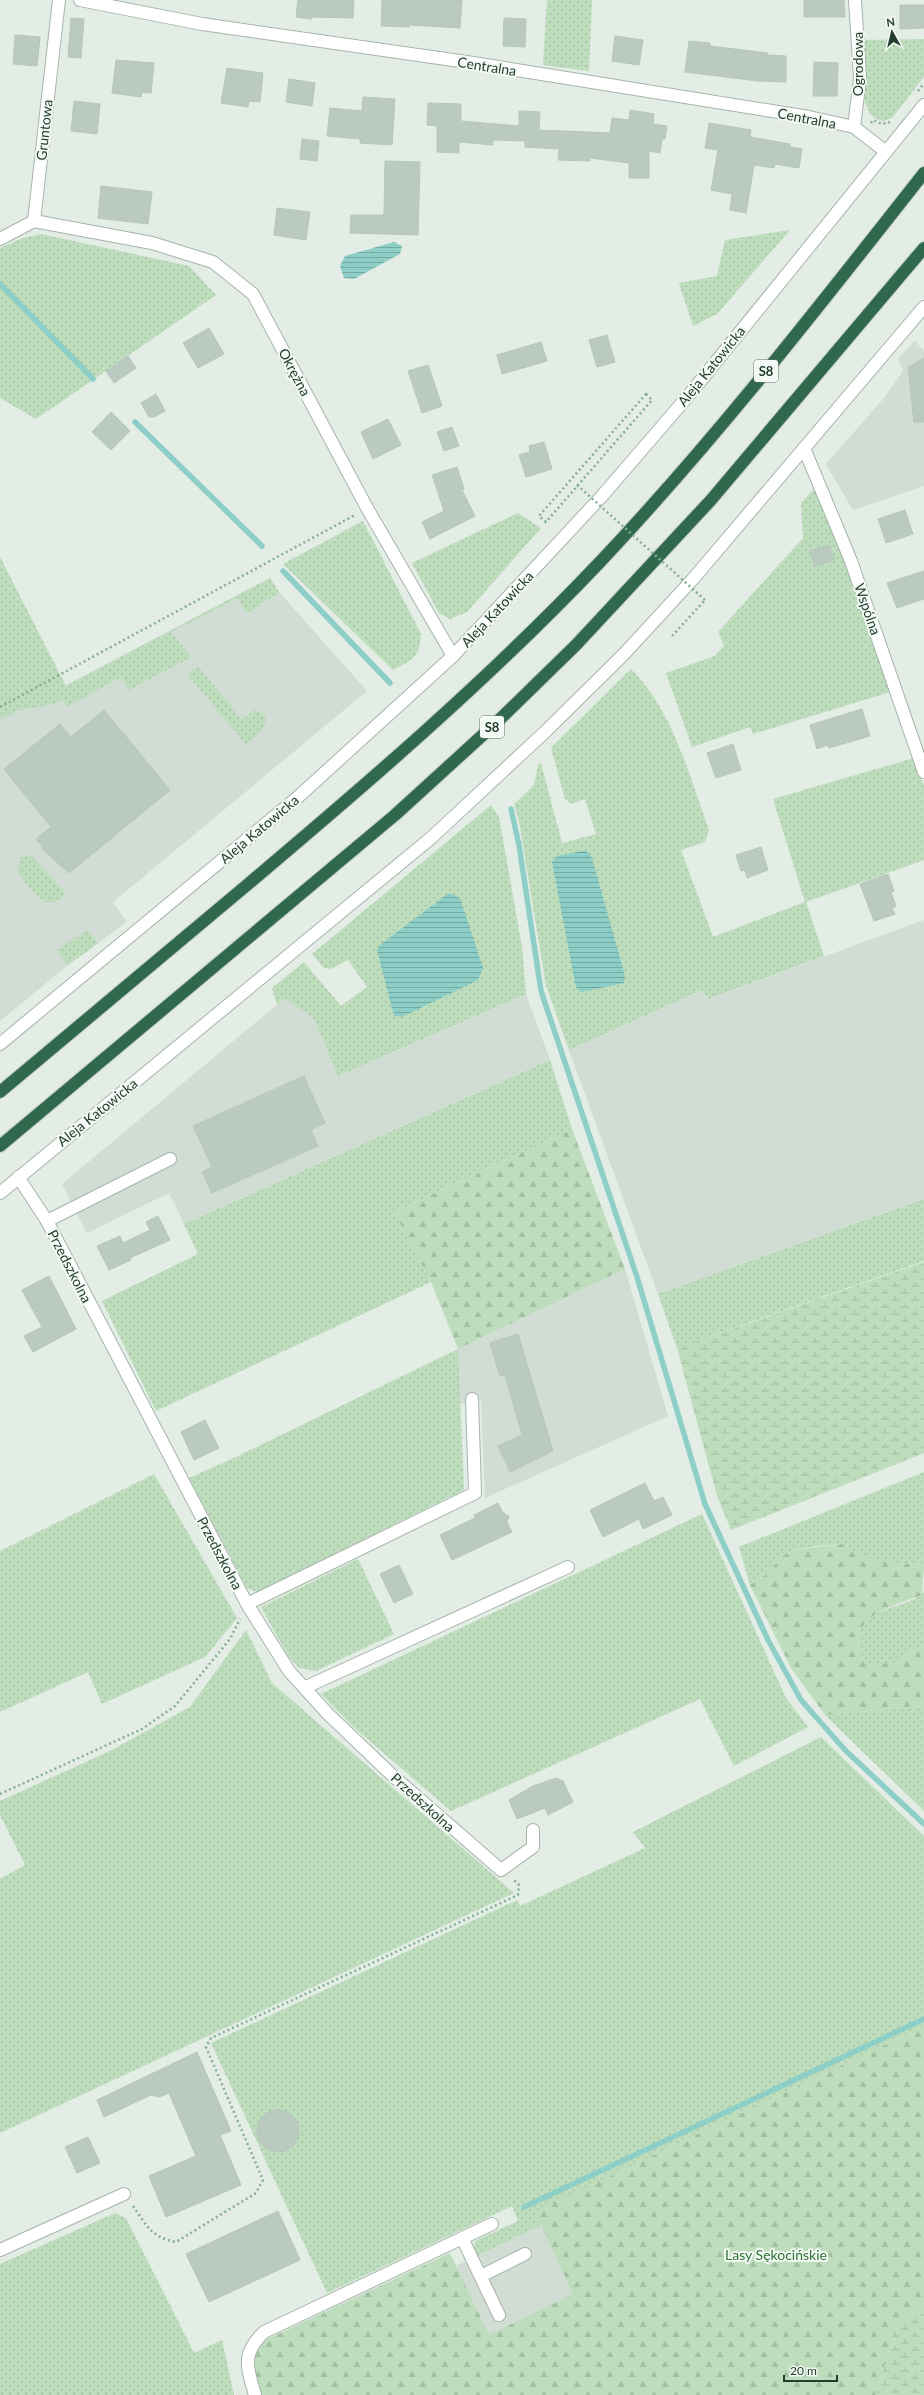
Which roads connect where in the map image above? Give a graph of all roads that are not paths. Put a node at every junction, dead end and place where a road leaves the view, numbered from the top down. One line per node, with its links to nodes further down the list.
1 (59, 0): 8 (street, Gruntowa)
2 (80, 0): 5 (street, Centralna)
3 (855, 0): 5 (street, Ogrodowa)
4 (924, 105): 6 (street, Aleja Katowicka)
5 (859, 131): 6 (street, Centralna)
6 (886, 152): 13 (street, Aleja Katowicka)
7 (924, 173): 16 (highway, S8)
8 (34, 221): 9 (street); 13 (street, Okrężna)
9 (0, 239)
10 (924, 248): 17 (highway, S8)
11 (924, 307): 12 (street, Aleja Katowicka)
12 (804, 448): 14 (street, Wspólna); 19 (street, Aleja Katowicka)
13 (453, 656): 15 (street, Aleja Katowicka)
14 (924, 772)
15 (0, 1044)
16 (0, 1092)
17 (0, 1146)
18 (170, 1159): 21 (street)
19 (18, 1177): 20 (street, Aleja Katowicka); 21 (street, Przedszkolna)
20 (0, 1193)
21 (47, 1221): 24 (street, Przedszkolna)
22 (472, 1399): 24 (street)
23 (568, 1567): 25 (street)
24 (248, 1604): 25 (street, Przedszkolna)
25 (306, 1687): 26 (street, Przedszkolna)
26 (533, 1830)
27 (124, 2194): 30 (street)
28 (492, 2224): 29 (street)
29 (463, 2240): 32 (street); 34 (street)
30 (0, 2250)
31 (525, 2254): 32 (street)
32 (481, 2276): 33 (street)
33 (499, 2315)
34 (255, 2395)

